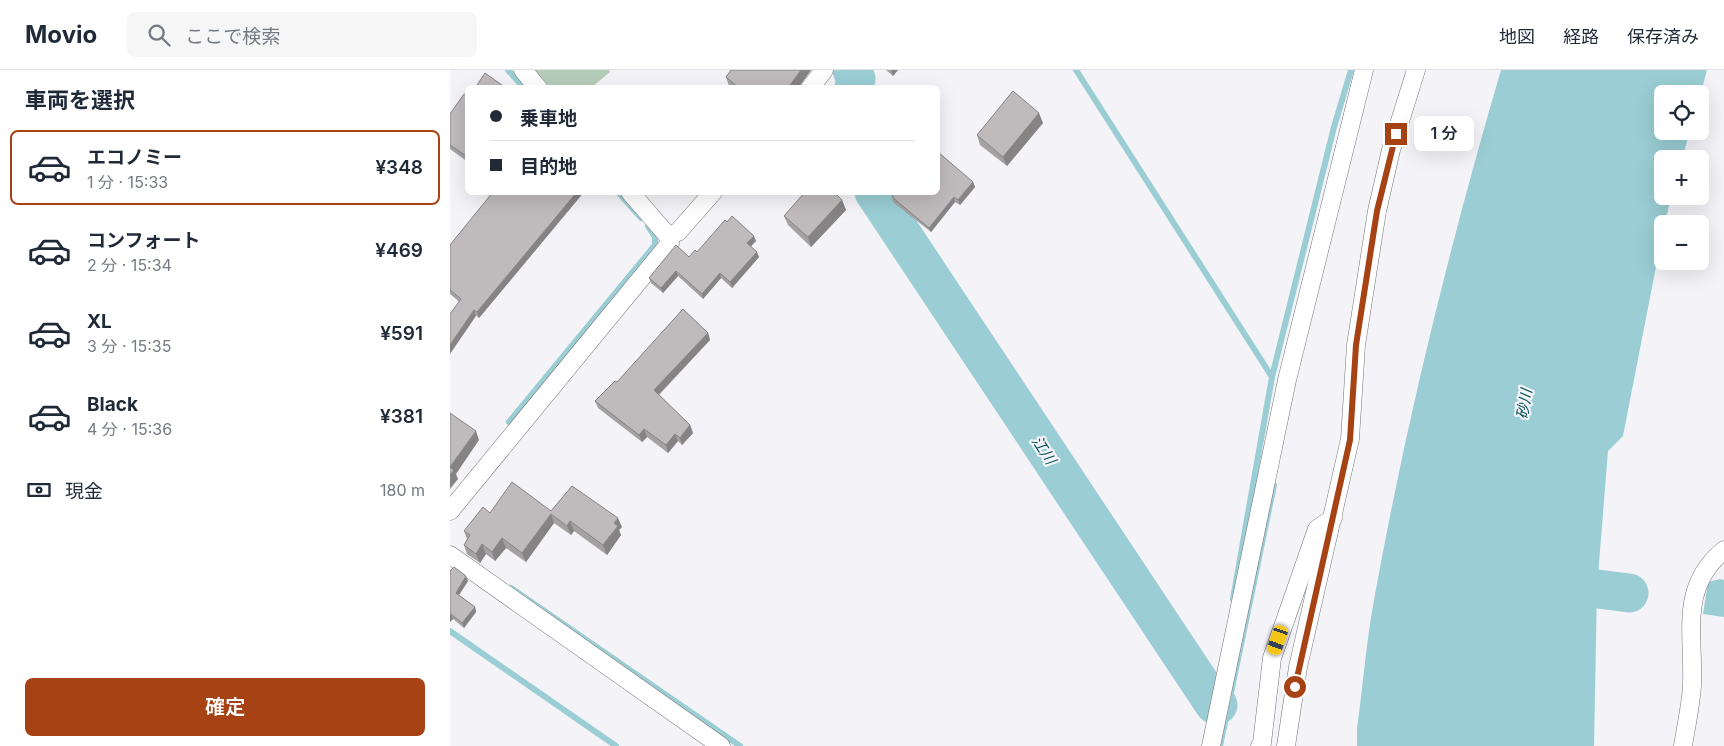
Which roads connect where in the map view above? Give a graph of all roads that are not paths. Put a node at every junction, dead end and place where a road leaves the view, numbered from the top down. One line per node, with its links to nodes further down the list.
1 (523, 70): 5 (street)
2 (824, 70): 6 (street)
3 (1364, 70): 15 (street)
4 (1416, 70): 11 (street)
5 (536, 85)
6 (812, 85)
7 (633, 195): 9 (street)
8 (711, 195): 9 (street)
9 (668, 236): 10 (street)
10 (450, 511)
11 (1332, 518): 16 (street); 17 (street)
12 (1724, 550): 18 (street)
13 (450, 555): 14 (street)
14 (721, 746)
15 (1211, 746)
16 (1260, 746)
17 (1286, 746)
18 (1683, 746)

